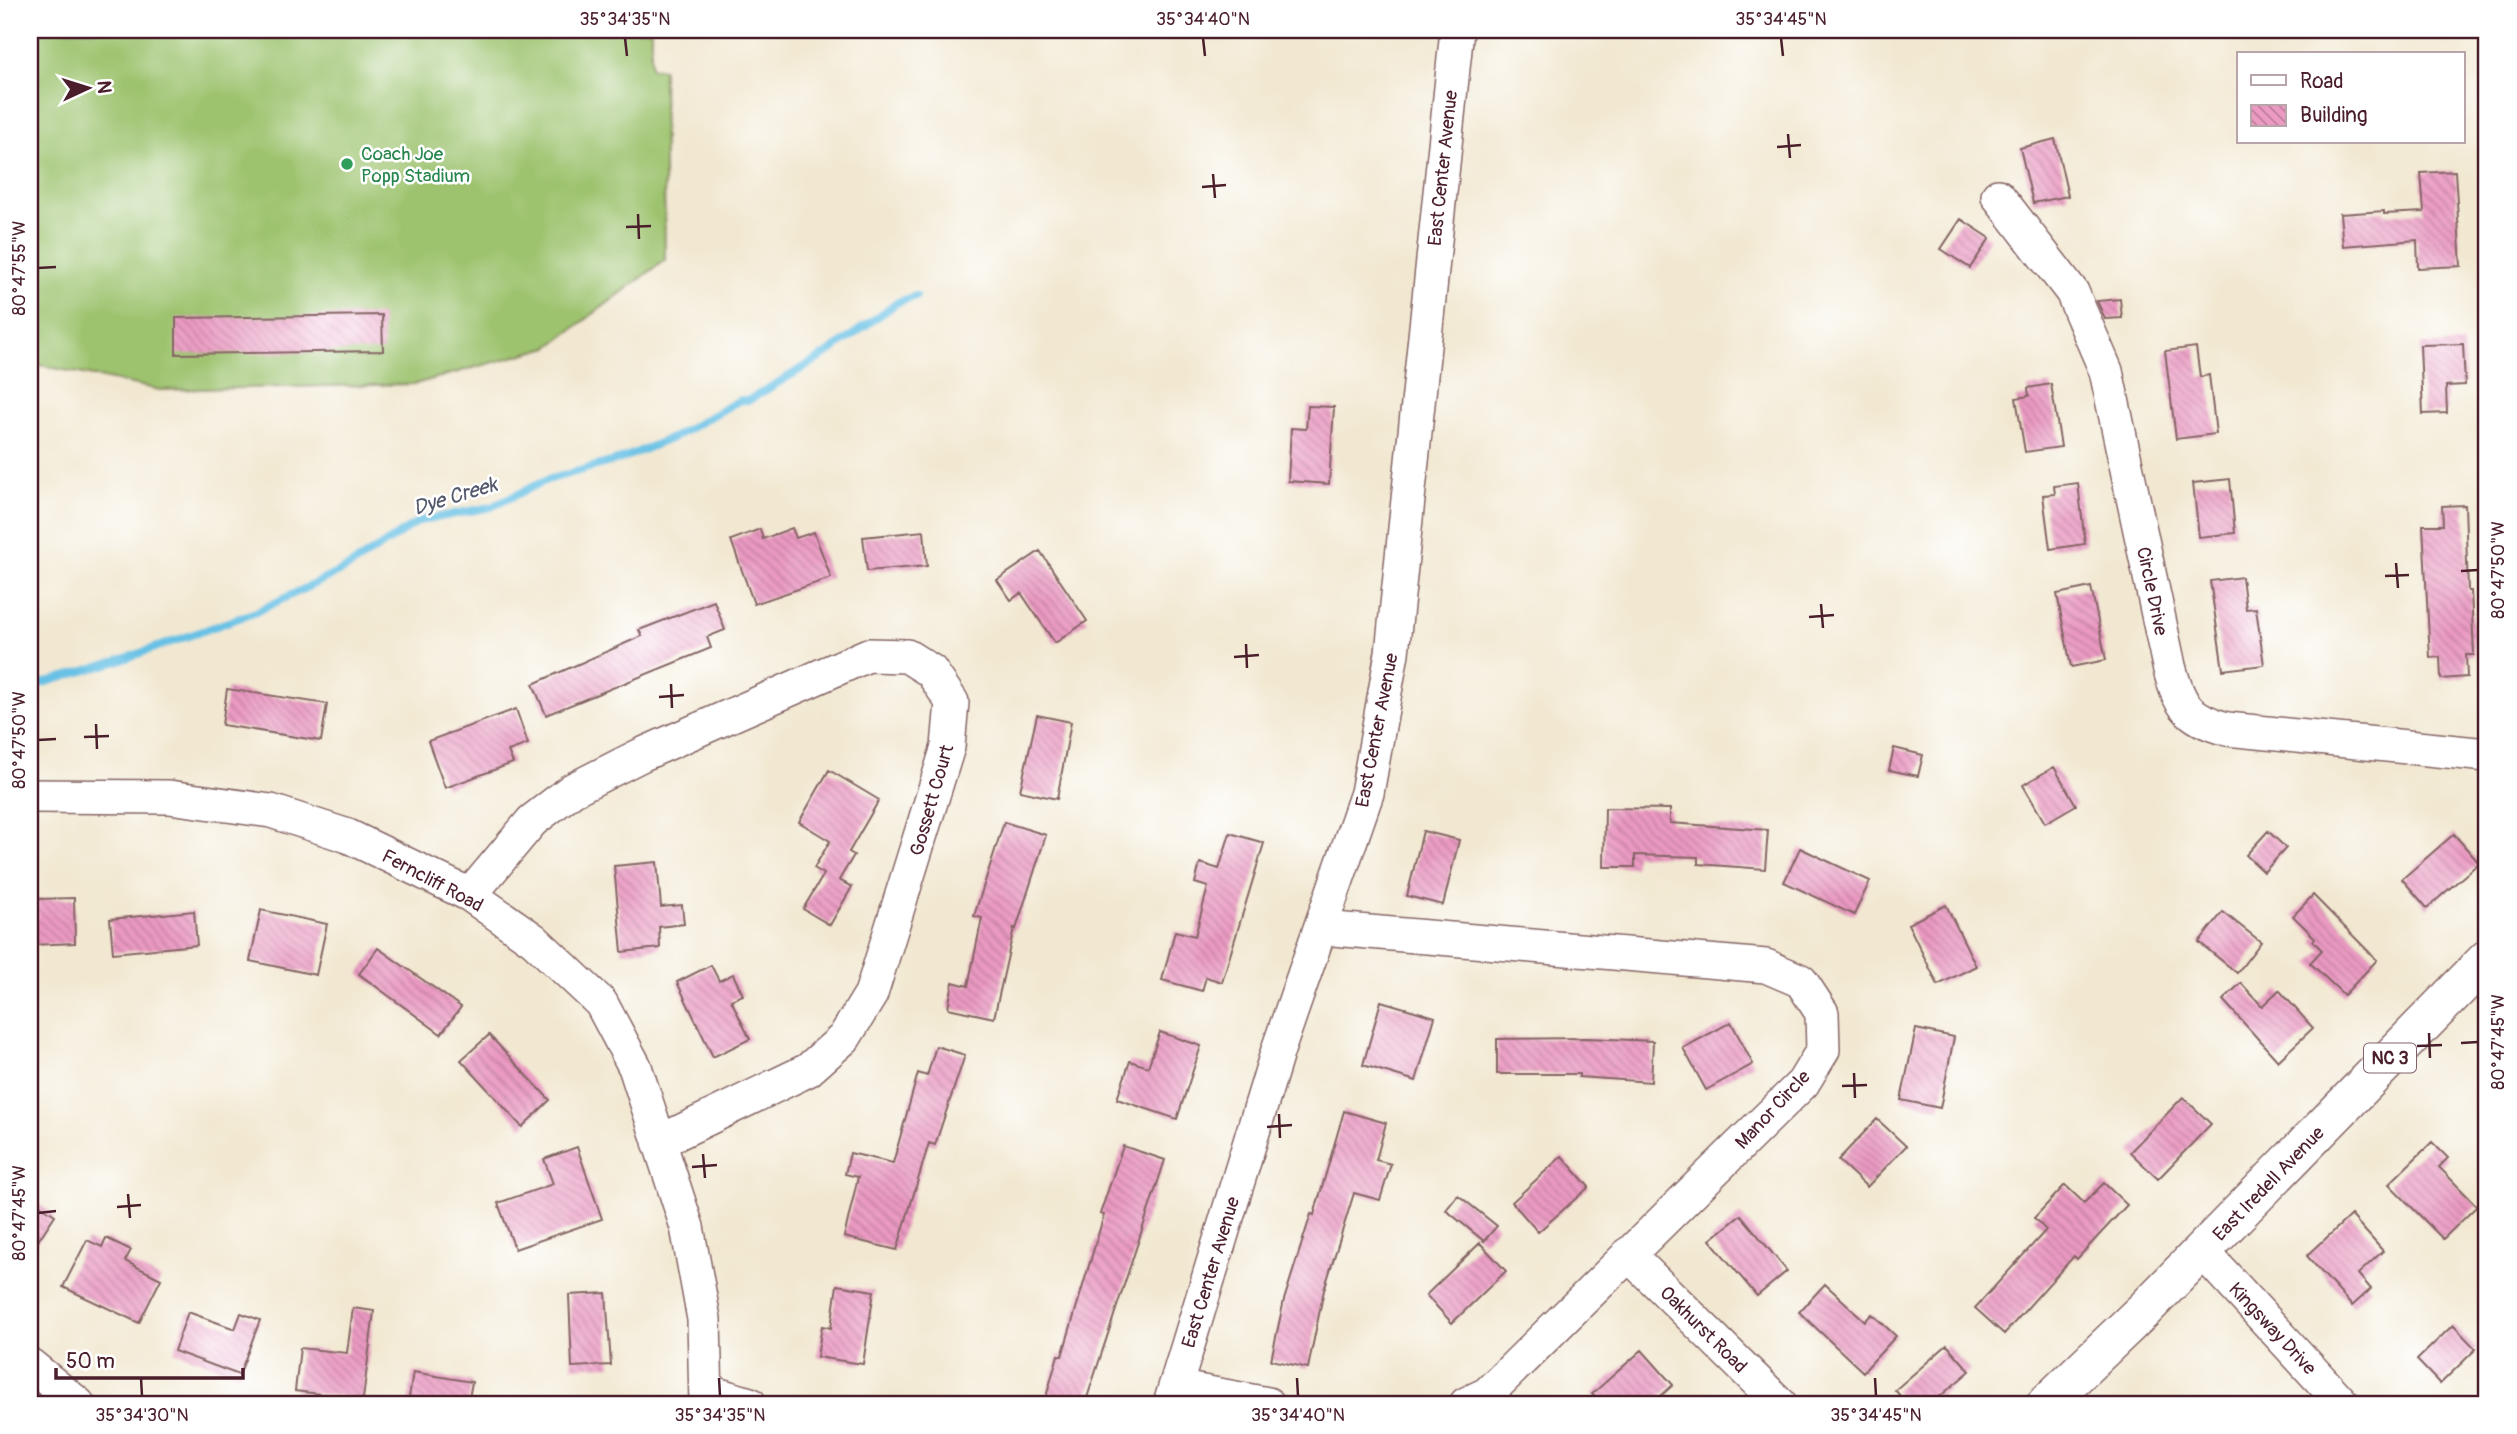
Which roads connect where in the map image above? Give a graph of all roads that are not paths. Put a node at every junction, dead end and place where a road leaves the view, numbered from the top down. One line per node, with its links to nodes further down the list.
1 (1457, 30): 6 (street, East Center Avenue)
2 (1998, 196): 3 (street, Circle Drive)
3 (2487, 755)
4 (30, 796): 5 (street, Ferncliff Road)
5 (470, 895): 8 (street, Ferncliff Road); 8 (street, Gossett Court)
6 (1322, 928): 10 (street, Manor Circle); 12 (street, East Center Avenue)
7 (2487, 959): 9 (main road, East Iredell Avenue / NC 3)
8 (659, 1142): 13 (street, Ferncliff Road)
9 (2202, 1251): 19 (main road, East Iredell Avenue / NC 3); 20 (street, Kingsway Drive)
10 (1628, 1255): 17 (street, Manor Circle); 18 (street, Oakhurst Road)
11 (30, 1365): 14 (street)
12 (1172, 1396): 16 (street)
13 (706, 1397): 15 (street)
14 (78, 1404)
15 (750, 1404)
16 (1268, 1404)
17 (1466, 1404)
18 (1780, 1404)
19 (2046, 1404)
20 (2343, 1404)

